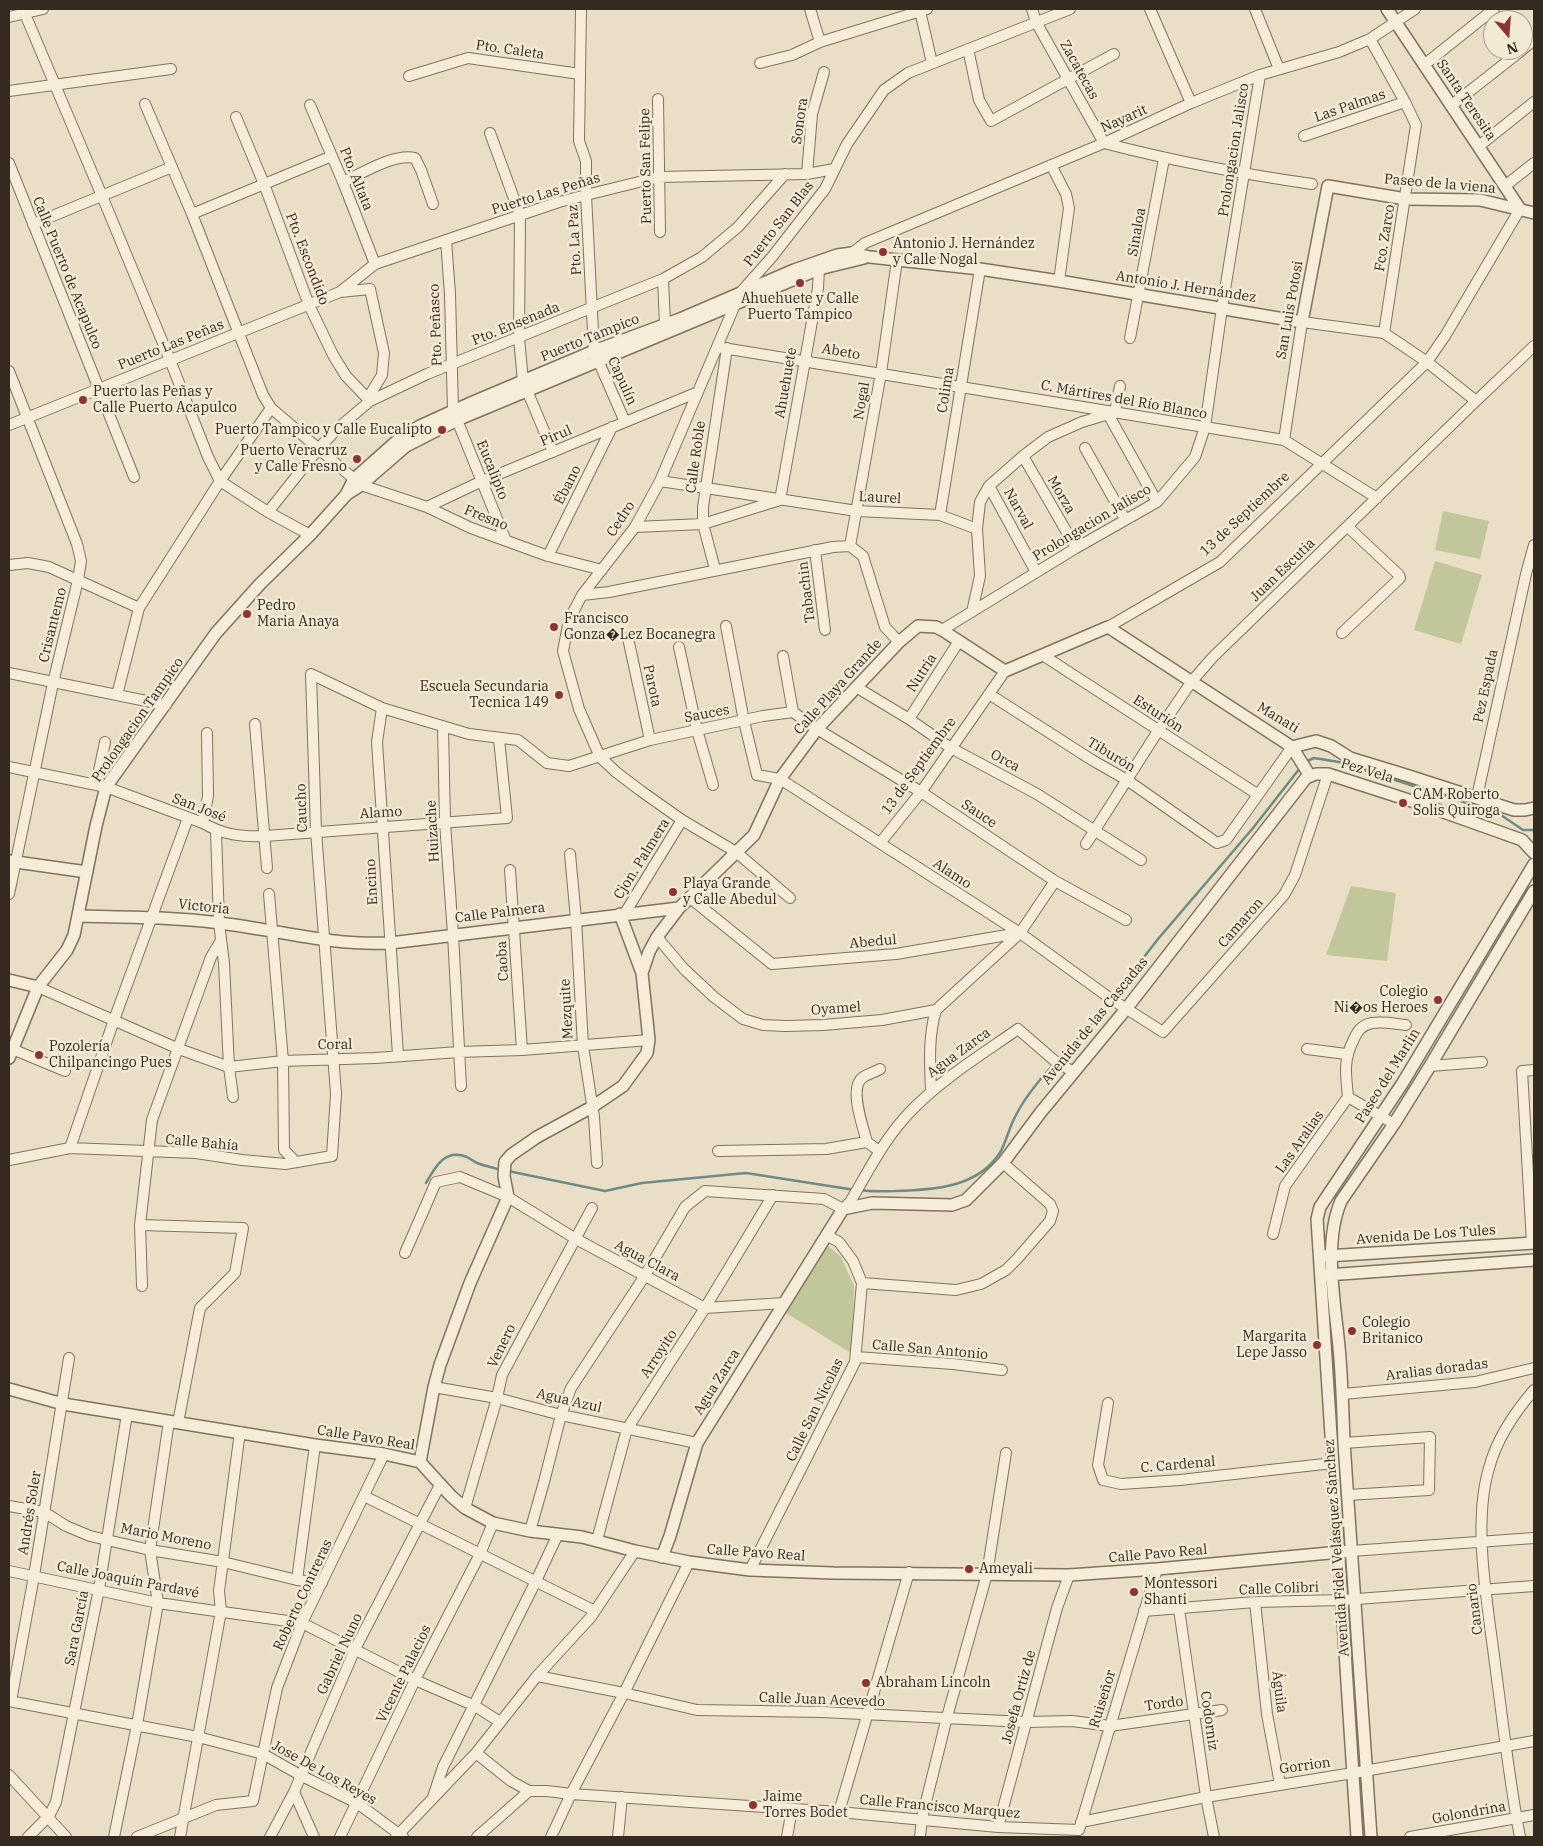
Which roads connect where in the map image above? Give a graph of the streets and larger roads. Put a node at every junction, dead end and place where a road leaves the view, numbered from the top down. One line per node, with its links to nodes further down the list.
1 (43, 9): 12 (street)
2 (581, 9): 27 (street, Pto. La Paz)
3 (810, 9): 17 (street)
4 (1032, 9): 14 (street, Zacatecas)
5 (1070, 9): 14 (street)
6 (1150, 9): 36 (street)
7 (1255, 9): 25 (street)
8 (1387, 9): 15 (street, Santa Teresita)
9 (1415, 9): 15 (street, Nayarit)
10 (1494, 9): 23 (street)
11 (924, 10): 17 (street); 22 (street)
12 (25, 14): 13 (street); 31 (street)
13 (9, 17)
14 (1036, 22): 18 (street); 30 (street, Zacatecas)
15 (1396, 23): 16 (street, Nayarit); 23 (street, Santa Teresita)
16 (1370, 39): 25 (street, Nayarit); 34 (street, Fco. Zarco)
17 (820, 42): 21 (street)
18 (968, 49): 22 (street); 30 (street)
19 (1114, 54): 30 (street)
20 (1508, 60): 39 (street)
21 (760, 63)
22 (932, 63): 51 (street)
23 (1424, 65): 39 (street, Santa Teresita)
24 (171, 69): 31 (street)
25 (1279, 69): 28 (street, Nayarit)
26 (824, 72): 53 (street, Sonora)
27 (580, 74): 29 (street, Pto. Caleta); 61 (street, Pto. La Paz)
28 (1260, 75): 36 (street, Nayarit); 54 (street, Prolongacion Jalisco)
29 (409, 76)
30 (1068, 78): 43 (street, Zacatecas)
31 (55, 84): 32 (street); 62 (street)
32 (9, 91)
33 (658, 99): 55 (street, Puerto San Felipe)
34 (1405, 102): 42 (street, Las Palmas); 63 (street, Fco. Zarco)
35 (1534, 102): 44 (street)
36 (1191, 103): 43 (street, Nayarit)
37 (145, 104): 50 (street)
38 (310, 105): 45 (street, Pto. Altata)
39 (1452, 105): 44 (street, Santa Teresita)
40 (236, 117): 57 (street, Pto. Escondido)
41 (490, 133): 68 (street)
42 (1304, 136)
43 (1104, 143): 46 (street); 49 (street, Nayarit)
44 (1479, 146): 60 (street, Santa Teresita)
45 (332, 156): 56 (street, Pto. Altata); 57 (street)
46 (1164, 159): 54 (street); 81 (street, Sinaloa)
47 (9, 163): 69 (street, Calle Puerto de Acapulco)
48 (1534, 163): 60 (street)
49 (1051, 165): 72 (street, Nayarit); 78 (street)
50 (172, 167): 62 (street); 67 (street)
51 (834, 169): 53 (street, Puerto Las Peñas); 80 (street, Puerto San Blas)
52 (784, 174): 53 (street, Puerto Las Peñas); 55 (street, Puerto Las Peñas); 77 (street, Pto. Ensenada)
53 (808, 174)
54 (1245, 174): 58 (street); 84 (street, Prolongacion Jalisco)
55 (659, 177): 61 (street, Puerto Las Peñas); 70 (street, Puerto San Felipe)
56 (343, 182): 64 (street); 74 (street, Pto. Altata)
57 (264, 184): 67 (street); 83 (street, Pto. Escondido)
58 (1312, 184)
59 (1328, 186): 63 (street, Paseo de la viena); 86 (street, San Luis Potosi)
60 (1505, 186): 65 (street, Santa Teresita)
61 (586, 195): 68 (street, Puerto Las Peñas); 85 (street, Pto. La Paz)
62 (102, 196): 69 (street); 95 (street)
63 (1406, 199): 65 (street, Paseo de la viena); 89 (street, Fco. Zarco)
64 (433, 204)
65 (1520, 209): 66 (street, Paseo de la viena); 97 (street, 13 de Septiembre)
66 (1534, 213)
67 (192, 214): 88 (street)
68 (520, 215): 71 (street, Puerto Las Peñas); 90 (street)
69 (33, 224): 104 (street, Calle Puerto de Acapulco)
70 (660, 232)
71 (446, 240): 74 (street, Puerto Las Peñas); 98 (street, Pto. Peñasco)
72 (852, 257): 73 (street, Antonio J. Hernández); 76 (street, Puerto Tampico); 80 (street, Puerto Tampico)
73 (897, 260): 75 (street, Antonio J. Hernández); 100 (street, Nogal)
74 (376, 264): 79 (street, Puerto Las Peñas)
75 (980, 269): 78 (street, Antonio J. Hernández); 102 (street, Colima)
76 (819, 270): 82 (street, Puerto Tampico); 96 (street, Ahuehuete)
77 (663, 279): 85 (street, Pto. Ensenada); 87 (street)
78 (1059, 281): 81 (street, Antonio J. Hernández)
79 (340, 292): 83 (street, Puerto Las Peñas); 106 (street)
80 (740, 293): 82 (street, Cedro); 87 (street, Puerto Tampico)
81 (1139, 295): 84 (street, Antonio J. Hernández); 91 (street, Sinaloa)
82 (735, 304): 93 (street, Cedro); 94 (street, Puerto Tampico)
83 (309, 305): 88 (street, Puerto Las Peñas); 106 (street, Pto. Escondido)
84 (1222, 308): 86 (street, Antonio J. Hernández); 115 (street, Prolongacion Jalisco)
85 (591, 309): 90 (street, Pto. Ensenada); 94 (street, Pto. La Paz)
86 (1302, 322): 89 (street, Antonio J. Hernández); 116 (street, San Luis Potosi)
87 (665, 324): 94 (street, Puerto Tampico)
88 (237, 333): 95 (street, Puerto Las Peñas); 108 (street)
89 (1384, 333): 97 (street, Antonio J. Hernández)
90 (518, 338): 98 (street, Pto. Ensenada); 101 (street)
91 (1130, 338)
92 (1534, 346): 107 (street, Juan Escutia)
93 (722, 347): 96 (street, Abeto); 105 (street, Cedro); 128 (street, Calle Roble)
94 (596, 356): 101 (street, Puerto Tampico); 112 (street, Capulín)
95 (170, 360): 104 (street, Puerto Las Peñas); 123 (street)
96 (804, 360): 100 (street, Abeto); 130 (street, Ahuehuete)
97 (1427, 362): 107 (street, Antonio J. Hernández); 121 (street, 13 de Septiembre)
98 (451, 364): 106 (street, Pto. Ensenada); 110 (street, Pto. Peñasco)
99 (9, 371): 111 (street, Crisantemo)
100 (881, 373): 102 (street, Abeto); 134 (street, Nogal)
101 (525, 386): 110 (street, Puerto Tampico); 119 (street)
102 (960, 386): 109 (street, C. Mártires del Río Blanco); 135 (street, Colima)
103 (1120, 386): 109 (street)
104 (98, 388): 111 (street, Puerto Las Peñas); 122 (street, Calle Puerto de Acapulco)
105 (698, 392): 112 (street, Pirul); 125 (street, Cedro)
106 (369, 399): 117 (street, Pto. Ensenada)
107 (1476, 400): 129 (street, Juan Escutia)
108 (271, 408): 117 (street); 123 (street)
109 (1112, 413): 115 (street, C. Mártires del Río Blanco); 120 (street); 131 (street)
110 (455, 415): 124 (street, Eucalipto); 126 (street, Puerto Tampico)
111 (27, 417): 113 (street, Puerto Las Peñas); 153 (street, Crisantemo)
112 (625, 422): 114 (street, Pirul)
113 (9, 425)
114 (612, 427): 119 (street, Pirul); 147 (street, Ébano)
115 (1205, 428): 116 (street, C. Mártires del Río Blanco); 131 (street, Prolongacion Jalisco)
116 (1284, 440): 121 (street)
117 (319, 448): 126 (street); 133 (street, Pto. Ensenada)
118 (1084, 448): 136 (street)
119 (553, 452): 124 (street, Pirul)
120 (1022, 456): 127 (street); 144 (street, Morza)
121 (1321, 463): 129 (street); 158 (street, 13 de Septiembre)
122 (134, 477)
123 (220, 481): 133 (street); 155 (street)
124 (482, 481): 132 (street, Pirul); 142 (street, Eucalipto)
125 (660, 481): 128 (street, Laurel); 139 (street, Cedro)
126 (358, 482): 132 (street, Fresno); 141 (street, Prolongacion Tampico)
127 (989, 486): 140 (street); 151 (street, Narval)
128 (705, 488): 130 (street, Laurel); 137 (street, Calle Roble)
129 (1377, 498): 138 (street, Juan Escutia)
130 (780, 500): 134 (street, Laurel); 137 (street, Laurel)
131 (1157, 502): 136 (street, Prolongacion Jalisco)
132 (426, 507): 142 (street, Fresno)
133 (268, 512): 141 (street)
134 (857, 512): 135 (street, Laurel); 143 (street, Nogal)
135 (940, 515): 140 (street, Laurel)
136 (1125, 519): 144 (street, Prolongacion Jalisco)
137 (703, 524): 139 (street, Laurel); 149 (street, Calle Roble)
138 (1348, 526): 161 (street); 170 (street, Juan Escutia)
139 (635, 527): 150 (street, Cedro)
140 (977, 529): 156 (street)
141 (310, 535): 175 (street, Prolongacion Tampico)
142 (506, 541): 147 (street, Fresno)
143 (850, 546): 145 (street); 164 (street)
144 (1076, 548): 151 (street, Prolongacion Jalisco)
145 (816, 550): 149 (street); 159 (street, Tabachin)
146 (1533, 552): 152 (street, Pez Espada)
147 (548, 556): 150 (street, Fresno)
148 (9, 565): 153 (street)
149 (715, 569): 154 (street)
150 (602, 570): 154 (street, Cedro)
151 (1036, 572): 156 (street, Prolongacion Jalisco)
152 (1530, 576): 202 (street, Pez Espada)
153 (78, 580): 155 (street); 171 (street, Crisantemo)
154 (582, 595): 191 (street, Cedro)
155 (139, 608): 174 (street)
156 (972, 612): 160 (street, Prolongacion Jalisco)
157 (726, 626): 179 (street)
158 (1108, 627): 167 (street, 13 de Septiembre); 170 (street, Manati)
159 (825, 630)
160 (942, 630): 163 (street, Calle Playa Grande); 164 (street, Calle Playa Grande)
161 (1342, 633)
162 (628, 638): 187 (street, Parota)
163 (959, 641): 168 (street, Calle Playa Grande); 178 (street, Nutria)
164 (899, 642): 172 (street, Calle Playa Grande)
165 (679, 647): 183 (street)
166 (784, 656): 177 (street)
167 (1044, 656): 168 (street, 13 de Septiembre); 184 (street, Esturión)
168 (1005, 672): 173 (street, 13 de Septiembre)
169 (9, 673): 171 (street)
170 (1192, 681): 184 (street, Juan Escutia); 189 (street, Manati)
171 (53, 683): 174 (street); 193 (street, Crisantemo)
172 (856, 687): 178 (street, Orca); 182 (street, Calle Playa Grande)
173 (989, 694): 190 (street, 13 de Septiembre); 197 (street, Tiburón)
174 (116, 695): 175 (street)
175 (166, 704): 199 (street, Prolongacion Tampico)
176 (382, 708): 181 (street); 208 (street, Encino); 211 (street, Caucho)
177 (792, 712): 179 (street, Sauces); 182 (street)
178 (909, 719): 190 (street, Orca)
179 (744, 721): 183 (street, Sauces); 196 (street, Alamo)
180 (255, 724): 212 (street)
181 (442, 726): 186 (street); 207 (street, Huizache)
182 (817, 729): 196 (street, Calle Playa Grande); 200 (street, Sauce)
183 (697, 730): 187 (street, Sauces); 198 (street)
184 (1158, 731): 197 (street, Juan Escutia); 201 (street, Esturión)
185 (207, 733): 206 (street)
186 (499, 739): 191 (street); 207 (street, Alamo)
187 (650, 740): 191 (street, Sauces)
188 (105, 742): 199 (street)
189 (1292, 747): 195 (street); 201 (street); 202 (street, Manati)
190 (951, 748): 200 (street, 13 de Septiembre); 209 (street, Orca)
191 (600, 757): 205 (street, Cedro)
192 (9, 767): 193 (street, San José)
193 (34, 772): 199 (street, San José); 219 (street, Crisantemo)
194 (1328, 774): 195 (street); 216 (street, Pez Vela); 250 (street, Camaron)
195 (1310, 776): 250 (street, Avenida de las Cascadas)
196 (780, 779): 213 (street, Alamo); 215 (street, Calle Playa Grande)
197 (1127, 780): 201 (street, Tiburón); 209 (street, Juan Escutia)
198 (713, 785)
199 (101, 786): 204 (street, San José); 223 (street, Prolongacion Tampico)
200 (921, 792): 213 (street, 13 de Septiembre); 224 (street, Sauce)
201 (1258, 794)
202 (1477, 797): 203 (street)
203 (1534, 808)
204 (188, 818): 206 (street, San José); 233 (street)
205 (682, 820): 215 (street, Cedro); 231 (street, Cjon. Palmera)
206 (203, 823): 210 (street, San José)
207 (445, 823): 208 (street, Alamo); 240 (street, Huizache)
208 (383, 826): 211 (street, Alamo); 244 (street, Encino)
209 (1094, 829): 214 (street, Juan Escutia); 218 (street, Orca)
210 (216, 831): 212 (street, San José); 236 (street)
211 (316, 831): 212 (street, San José); 242 (street, Caucho)
212 (264, 836): 221 (street)
213 (880, 844): 239 (street, Alamo)
214 (1086, 844)
215 (736, 852): 228 (street, Calle Playa Grande); 229 (street, Cedro)
216 (1534, 853)
217 (570, 854): 234 (street, Mezquite)
218 (1141, 860)
219 (12, 861): 223 (street); 226 (street, Crisantemo)
220 (1534, 864): 247 (street, Paseo del Marlin)
221 (267, 868)
222 (510, 870): 237 (street, Caoba)
223 (87, 872): 232 (street, Prolongacion Tampico)
224 (1055, 881): 235 (street, Sauce); 239 (street)
225 (1534, 891): 249 (street)
226 (9, 894)
227 (269, 894): 238 (street)
228 (690, 897): 230 (street, Calle Playa Grande); 239 (street, Abedul)
229 (790, 898)
230 (679, 908): 231 (street, Calle Palmera); 241 (street, Calle Playa Grande)
231 (622, 913): 234 (street, Calle Palmera); 245 (street, Calle Playa Grande)
232 (79, 916): 233 (street, Victoria); 248 (street, Prolongacion Tampico)
233 (151, 918): 236 (street, Victoria); 252 (street)
234 (576, 919): 237 (street, Calle Palmera); 255 (street, Mezquite)
235 (1126, 920)
236 (219, 923): 238 (street, Victoria); 243 (street)
237 (515, 927): 240 (street, Calle Palmera); 258 (street, Caoba)
238 (271, 930): 242 (street, Victoria); 264 (street)
239 (1020, 933): 250 (street, Alamo); 251 (street)
240 (454, 934): 244 (street, Calle Palmera); 259 (street, Huizache)
241 (657, 937): 245 (street, Calle Playa Grande); 251 (street, Oyamel)
242 (324, 941): 244 (street, Calle Palmera); 263 (street, Caucho)
243 (220, 942): 256 (street); 267 (street)
244 (390, 943): 262 (street, Encino)
245 (642, 973): 254 (street, Calle Playa Grande)
246 (9, 980): 248 (street)
247 (1463, 982): 249 (street); 278 (street, Paseo del Marlin)
248 (38, 987): 252 (street, Coral); 260 (street, Prolongacion Tampico)
249 (1476, 989): 266 (street)
250 (1126, 1009): 271 (street, Avenida de las Cascadas)
251 (936, 1010): 273 (street)
252 (114, 1020): 256 (street, Coral); 281 (street)
253 (1406, 1025): 261 (street)
254 (649, 1040): 255 (street, Coral); 277 (street, Calle Playa Grande)
255 (583, 1046): 258 (street, Coral); 277 (street, Mezquite)
256 (179, 1048): 267 (street, Coral); 284 (street)
257 (1307, 1049): 261 (street)
258 (522, 1050): 259 (street, Coral)
259 (459, 1052): 262 (street, Coral); 272 (street, Huizache)
260 (11, 1053): 268 (street)
261 (1346, 1054): 276 (street)
262 (398, 1055): 263 (street, Coral)
263 (334, 1058): 264 (street, Coral); 274 (street, Caucho)
264 (283, 1061): 267 (street, Coral); 286 (street)
265 (1482, 1062): 266 (street)
266 (1430, 1066): 279 (street)
267 (229, 1067): 275 (street)
268 (65, 1070)
269 (880, 1070): 280 (street)
270 (1534, 1070): 289 (street)
271 (1074, 1072): 273 (street, Agua Zarca); 288 (street, Avenida de las Cascadas)
272 (461, 1086)
273 (931, 1092): 283 (street, Agua Zarca)
274 (336, 1094): 286 (street, Calle Bahía)
275 (233, 1097)
276 (1348, 1097): 278 (street); 295 (street, Las Aralias)
277 (592, 1107): 287 (street, Mezquite); 291 (street, Calle Playa Grande)
278 (1381, 1116): 279 (street); 301 (street, Paseo del Marlin)
279 (1394, 1124): 300 (street)
280 (867, 1142): 282 (street); 283 (street)
281 (70, 1148): 284 (street, Calle Bahía); 285 (street, Calle Bahía)
282 (718, 1151)
283 (879, 1151): 292 (street, Agua Zarca)
284 (148, 1152): 286 (street, Calle Bahía); 294 (street)
285 (9, 1160)
286 (296, 1162)
287 (598, 1163)
288 (1003, 1163): 292 (street, Avenida de las Cascadas); 306 (street)
289 (1531, 1174): 298 (street)
290 (772, 1195): 292 (street); 305 (street); 309 (street, Arroyito)
291 (508, 1197): 297 (street, Agua Clara); 299 (street, Agua Clara); 314 (street)
292 (846, 1206): 296 (street, Agua Zarca)
293 (592, 1208): 297 (street, Venero)
294 (140, 1225): 307 (street); 323 (street)
295 (1274, 1234)
296 (826, 1235): 306 (street, Calle San Nicolas); 308 (street, Agua Zarca)
297 (576, 1239): 305 (street, Agua Clara); 318 (street, Venero)
298 (1533, 1243): 300 (street, Avenida De Los Tules)
299 (405, 1253)
300 (1333, 1256): 301 (street, Avenida De Los Tules); 304 (street, Avenida Fidel Velásquez Sánchez)
301 (1319, 1257): 303 (street, Avenida Fidel Velásquez Sánchez)
302 (1534, 1260): 304 (street)
303 (1320, 1275): 304 (street); 332 (street, Avenida Fidel Velásquez Sánchez)
304 (1333, 1275): 317 (street, Avenida Fidel Velásquez Sánchez)
305 (644, 1277): 309 (street, Agua Clara); 322 (street)
306 (862, 1283): 310 (street, Calle San Nicolas)
307 (142, 1286)
308 (784, 1303): 309 (street); 326 (street, Agua Zarca)
309 (705, 1308): 324 (street, Arroyito)
310 (856, 1357): 313 (street, Calle San Antonio); 356 (street, Calle San Nicolas)
311 (69, 1358): 320 (street, Andrés Soler)
312 (1534, 1368): 317 (street, Aralias doradas)
313 (1002, 1370)
314 (434, 1387): 318 (street, Agua Azul); 331 (street)
315 (9, 1389): 320 (street, Calle Pavo Real)
316 (1534, 1390): 346 (street, Canario)
317 (1343, 1394): 327 (street, Avenida Fidel Velásquez Sánchez)
318 (497, 1398): 322 (street, Agua Azul); 337 (street, Venero)
319 (1108, 1403): 332 (street, C. Cardenal)
320 (62, 1404): 321 (street, Calle Pavo Real); 338 (street, Andrés Soler)
321 (126, 1414): 323 (street, Calle Pavo Real); 344 (street, Sara García)
322 (561, 1415): 324 (street, Agua Azul); 341 (street)
323 (173, 1422): 325 (street, Calle Pavo Real); 347 (street)
324 (627, 1429): 326 (street, Agua Azul); 345 (street, Arroyito)
325 (240, 1432): 328 (street, Calle Pavo Real); 353 (street)
326 (697, 1443): 352 (street, Agua Zarca)
327 (1344, 1443): 334 (street, Avenida Fidel Velásquez Sánchez); 334 (street)
328 (315, 1445): 330 (street, Calle Pavo Real); 362 (street)
329 (1006, 1453): 359 (street)
330 (384, 1454): 331 (street, Calle Pavo Real); 335 (street, Roberto Contreras)
331 (420, 1462): 333 (street, Calle Pavo Real)
332 (1333, 1463): 350 (street, Avenida Fidel Velásquez Sánchez)
333 (440, 1485): 337 (street, Calle Pavo Real); 339 (street, Gabriel Nuno)
334 (1348, 1495): 349 (street, Avenida Fidel Velásquez Sánchez)
335 (364, 1496): 339 (street); 364 (street, Roberto Contreras)
336 (9, 1506): 338 (street, Mario Moreno)
337 (464, 1508): 340 (street, Calle Pavo Real)
338 (44, 1512): 344 (street, Mario Moreno); 361 (street, Andrés Soler)
339 (419, 1523): 351 (street); 377 (street, Gabriel Nuno)
340 (493, 1523): 341 (street, Calle Pavo Real); 351 (street, Vicente Palacios)
341 (530, 1531): 342 (street, Calle Pavo Real)
342 (558, 1534): 345 (street, Calle Pavo Real); 363 (street)
343 (1534, 1538): 346 (street, Calle Pavo Real)
344 (106, 1539): 347 (street, Mario Moreno); 366 (street, Sara García)
345 (597, 1540): 348 (street, Calle Pavo Real)
346 (1483, 1542): 349 (street, Calle Pavo Real); 367 (street, Canario)
347 (150, 1550): 353 (street, Mario Moreno); 371 (street)
348 (635, 1551): 352 (street, Calle Pavo Real); 373 (street)
349 (1352, 1551): 350 (street, Calle Pavo Real); 369 (street, Avenida Fidel Velásquez Sánchez)
350 (1339, 1552): 355 (street, Calle Pavo Real); 368 (street, Avenida Fidel Velásquez Sánchez)
351 (480, 1554): 363 (street); 379 (street, Vicente Palacios)
352 (662, 1557): 354 (street, Calle Pavo Real)
353 (223, 1562): 362 (street, Mario Moreno); 374 (street)
354 (689, 1562): 356 (street, Calle Pavo Real); 380 (street)
355 (1156, 1569): 360 (street, Calle Pavo Real); 375 (street, Ruiseñor)
356 (750, 1570): 358 (street, Calle Pavo Real)
357 (9, 1571): 361 (street, Calle Joaquín Pardavé)
358 (909, 1572): 359 (street, Calle Pavo Real); 386 (street)
359 (987, 1574): 360 (street, Calle Pavo Real); 387 (street)
360 (1069, 1575): 389 (street, Josefa Ortiz de)
361 (34, 1576): 366 (street, Calle Joaquín Pardavé); 381 (street, Andrés Soler)
362 (297, 1580): 364 (street, Mario Moreno)
363 (536, 1581): 373 (street); 382 (street)
364 (322, 1584): 376 (street, Roberto Contreras)
365 (1534, 1586): 367 (street, Calle Colibri)
366 (98, 1589): 371 (street, Calle Joaquín Pardavé); 384 (street, Sara García)
367 (1486, 1590): 369 (street, Calle Colibri); 394 (street, Canario)
368 (1343, 1600): 369 (street, Calle Colibri); 370 (street, Calle Colibri); 398 (street, Avenida Fidel Velásquez Sánchez)
369 (1356, 1600): 397 (street, Avenida Fidel Velásquez Sánchez)
370 (1255, 1602): 372 (street, Calle Colibri); 401 (street, Águila)
371 (158, 1603): 374 (street, Calle Joaquín Pardavé); 390 (street)
372 (1179, 1609): 375 (street, Calle Colibri); 385 (street, Codorniz)
373 (595, 1610): 378 (street)
374 (221, 1611): 376 (street, Calle Joaquín Pardavé); 392 (street)
375 (1144, 1611): 391 (street, Ruiseñor)
376 (302, 1623): 377 (street, Calle Joaquín Pardavé); 396 (street, Roberto Contreras)
377 (355, 1649): 379 (street, Calle Joaquín Pardavé); 400 (street, Gabriel Nuno)
378 (537, 1676): 380 (street, Calle Juan Acevedo); 388 (street)
379 (416, 1680): 382 (street, Calle Joaquín Pardavé); 408 (street, Vicente Palacios)
380 (624, 1693): 386 (street, Calle Juan Acevedo); 404 (street)
381 (10, 1701): 384 (street, Jose De Los Reyes)
382 (475, 1706): 388 (street, Calle Joaquín Pardavé); 407 (street)
383 (1222, 1710): 385 (street, Tordo)
384 (74, 1713): 390 (street, Jose De Los Reyes); 412 (street, Sara García)
385 (1195, 1714): 391 (street, Tordo); 405 (street, Codorniz)
386 (866, 1715): 387 (street, Calle Juan Acevedo); 410 (street)
387 (947, 1718): 389 (street, Calle Juan Acevedo); 414 (street)
388 (500, 1722): 395 (street)
389 (1026, 1722): 391 (street, Calle Juan Acevedo); 416 (street, Josefa Ortiz de)
390 (137, 1725): 392 (street, Jose De Los Reyes); 421 (street)
391 (1110, 1726): 417 (street, Ruiseñor)
392 (198, 1737): 396 (street, Jose De Los Reyes); 413 (street)
393 (1534, 1741): 394 (street, Gorrion)
394 (1506, 1746): 397 (street, Gorrion); 415 (street, Canario)
395 (476, 1753): 402 (street); 407 (street)
396 (263, 1754): 400 (street, Jose De Los Reyes); 413 (street, Roberto Contreras)
397 (1366, 1771): 398 (street, Gorrion); 434 (street, Avenida Fidel Velásquez Sánchez)
398 (1353, 1773): 401 (street, Gorrion); 433 (street, Avenida Fidel Velásquez Sánchez)
399 (9, 1775): 412 (street)
400 (300, 1776): 403 (street, Gabriel Nuno); 408 (street, Jose De Los Reyes)
401 (1280, 1784): 405 (street, Gorrion)
402 (529, 1791): 404 (street, Calle Francisco Marquez); 427 (street)
403 (294, 1792): 424 (street, Gabriel Nuno); 425 (street)
404 (571, 1794): 406 (street, Calle Francisco Marquez); 428 (street)
405 (1206, 1796): 417 (street, Gorrion); 432 (street, Codorniz)
406 (622, 1797): 409 (street, Calle Francisco Marquez); 429 (street)
407 (432, 1801): 418 (street)
408 (357, 1803): 418 (street, Jose De Los Reyes); 426 (street, Vicente Palacios)
409 (792, 1809): 410 (street, Calle Francisco Marquez); 430 (street)
410 (839, 1812): 414 (street, Calle Francisco Marquez)
411 (1534, 1815): 415 (street, Golondrina)
412 (49, 1816): 419 (street, Sara García); 420 (street)
413 (185, 1817): 422 (street); 423 (street)
414 (922, 1818): 416 (street, Calle Francisco Marquez); 431 (street)
415 (1516, 1818): 435 (street, Golondrina); 436 (street, Canario)
416 (998, 1827): 417 (street, Calle Francisco Marquez)
417 (1079, 1830)
418 (400, 1836)
419 (28, 1837)
420 (66, 1837)
421 (114, 1837)
422 (137, 1837)
423 (180, 1837)
424 (270, 1837)
425 (314, 1837)
426 (340, 1837)
427 (477, 1837)
428 (551, 1837)
429 (618, 1837)
430 (788, 1837)
431 (920, 1837)
432 (1214, 1837)
433 (1357, 1837)
434 (1371, 1837)
435 (1410, 1837)
436 (1520, 1837)

